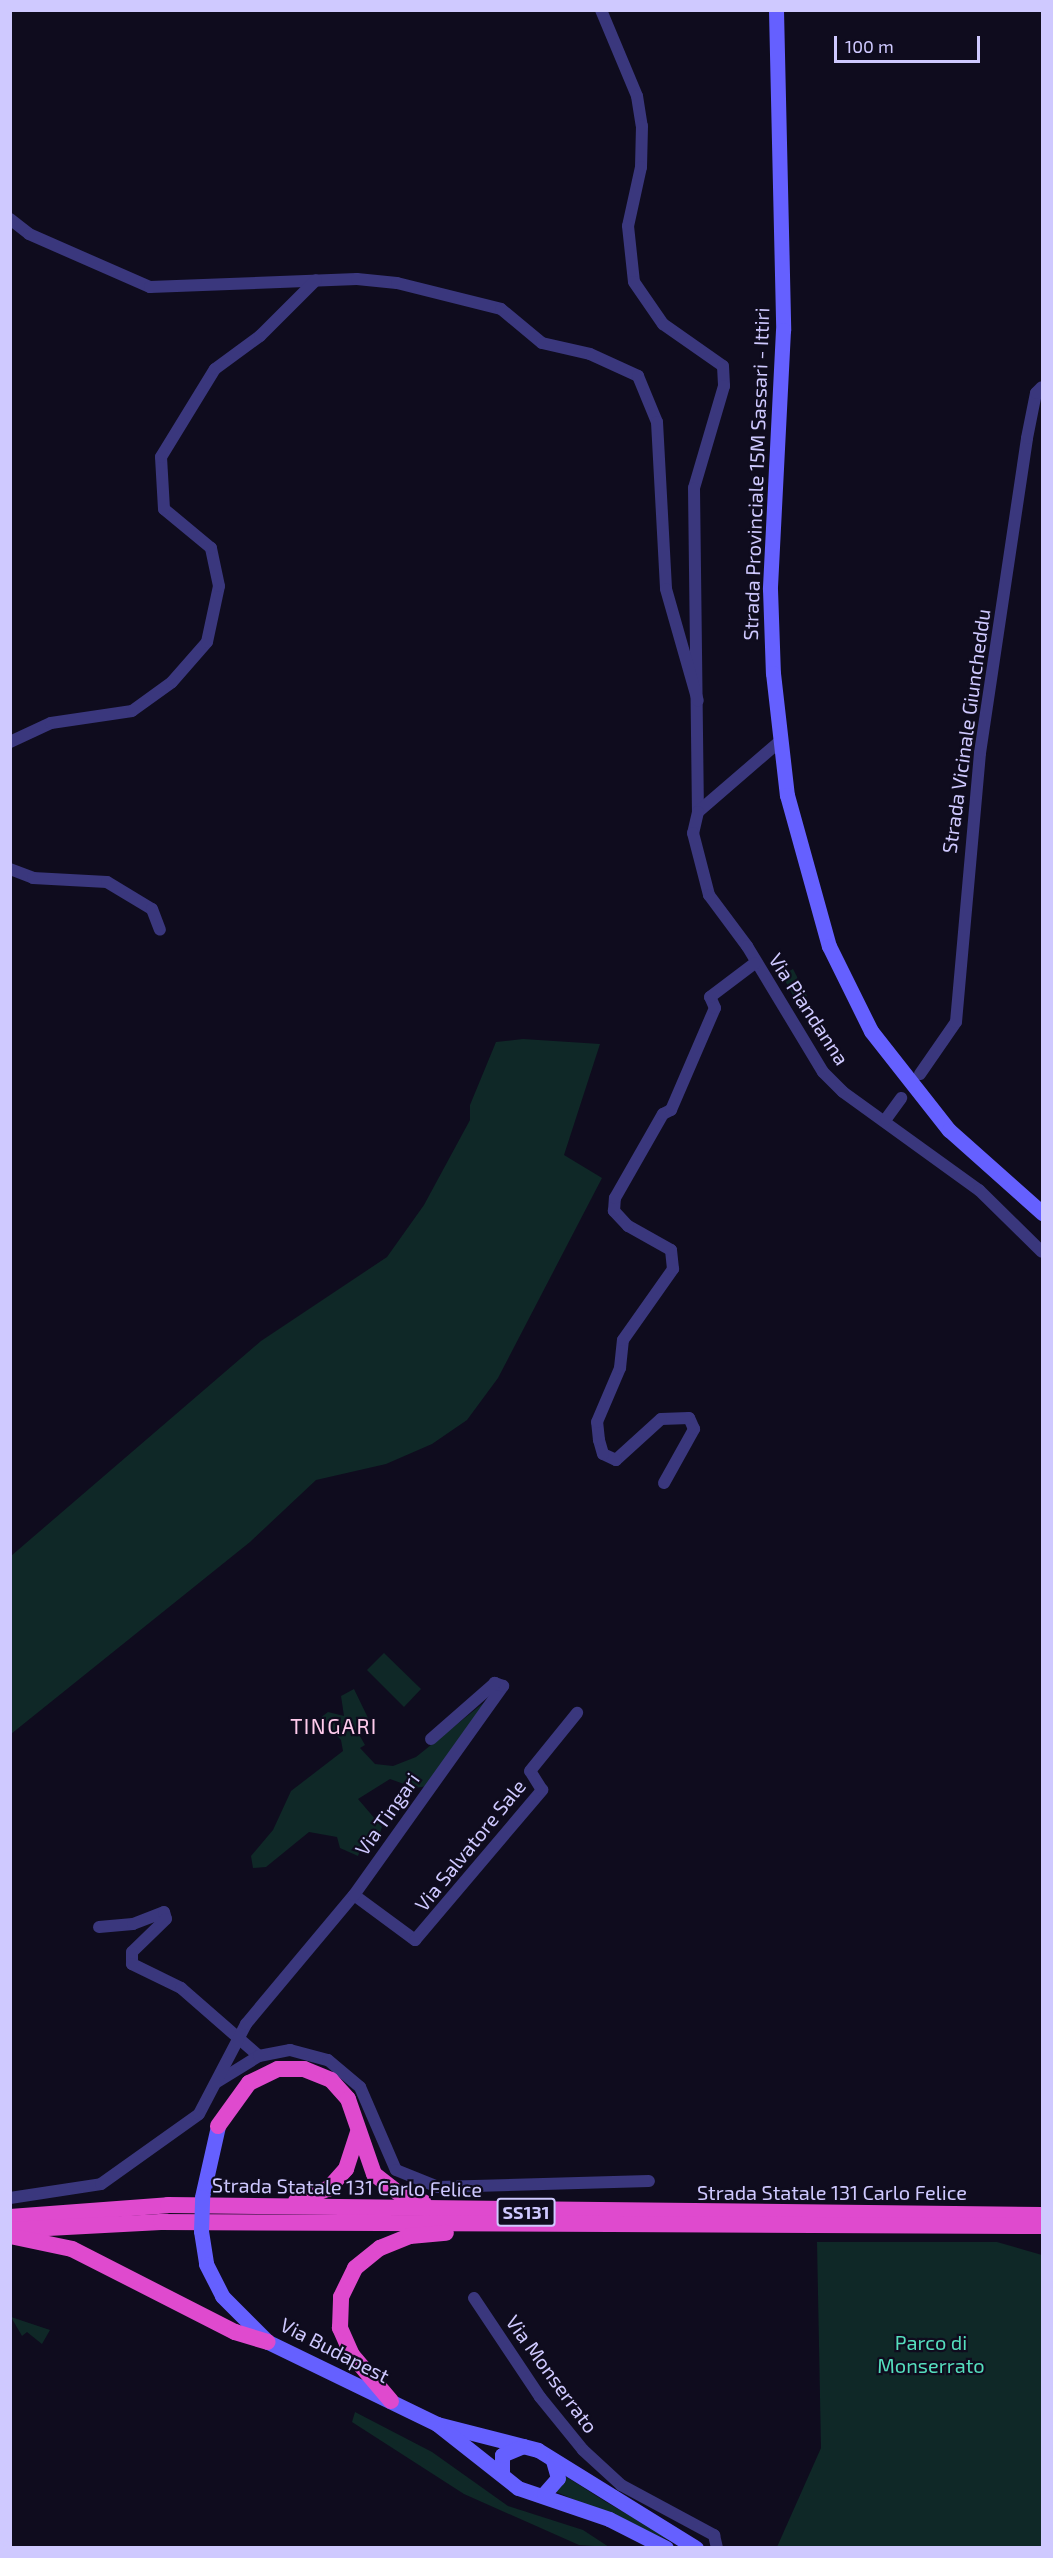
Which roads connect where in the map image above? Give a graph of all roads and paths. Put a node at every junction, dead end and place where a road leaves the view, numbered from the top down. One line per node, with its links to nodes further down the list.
1 (601, 10): 6 (street, Via Piandanna)
2 (776, 10): 8 (main road, Strada Provinciale 15M Sassari - Ittiri)
3 (10, 219): 4 (street)
4 (316, 280): 6 (street); 7 (street)
5 (1042, 387): 13 (street, Strada Vicinale Giuncheddu)
6 (698, 701): 9 (street, Via Piandanna)
7 (10, 742)
8 (779, 742): 9 (street); 16 (main road, Strada Provinciale 15M Sassari - Ittiri)
9 (698, 812): 12 (street, Via Piandanna)
10 (10, 869): 11 (street)
11 (160, 930)
12 (755, 963): 15 (street, Via Piandanna); 18 (street)
13 (920, 1074)
14 (902, 1098): 15 (street)
15 (886, 1119): 17 (street, Via Piandanna)
16 (1042, 1213)
17 (1042, 1252)
18 (664, 1483)
19 (577, 1713): 21 (street, Via Salvatore Sale)
20 (431, 1739): 21 (street, Via Tingari)
21 (354, 1895): 23 (street, Via Tingari)
22 (99, 1927): 23 (street)
23 (238, 2035): 24 (street); 25 (street, Via Tingari)
24 (259, 2056): 25 (street, Via Tingari); 29 (street)
25 (217, 2082): 26 (street, Via Tingari)
26 (199, 2114): 28 (street); 30 (street)
27 (359, 2117): 28 (highway); 31 (highway); 32 (highway)
28 (218, 2126): 40 (main road, Via Budapest, bridge)
29 (649, 2181)
30 (10, 2198)
31 (256, 2206): 32 (highway, Strada Statale 131 Carlo Felice / SS131); 34 (highway, Strada Statale 131 Carlo Felice / SS131)
32 (538, 2212): 33 (highway, Strada Statale 131 Carlo Felice / SS131)
33 (1042, 2215)
34 (10, 2217)
35 (563, 2225): 36 (highway, Strada Statale 131 Carlo Felice / SS131); 37 (highway, Strada Statale 131 Carlo Felice / SS131); 41 (highway)
36 (1042, 2226)
37 (10, 2230)
38 (10, 2236): 40 (highway)
39 (474, 2298): 49 (street, Via Monserrato)
40 (268, 2342): 41 (main road, Via Budapest)
41 (391, 2401): 42 (main road, Via Budapest)
42 (437, 2424): 43 (main road, Via Budapest); 45 (main road, Via Budapest)
43 (526, 2446): 44 (main road, Via Budapest); 45 (main road)
44 (553, 2460): 46 (main road); 48 (main road, Via Budapest)
45 (502, 2474): 46 (main road, Via Budapest)
46 (544, 2494): 47 (main road, Via Budapest)
47 (666, 2547)
48 (696, 2547)
49 (717, 2547)

